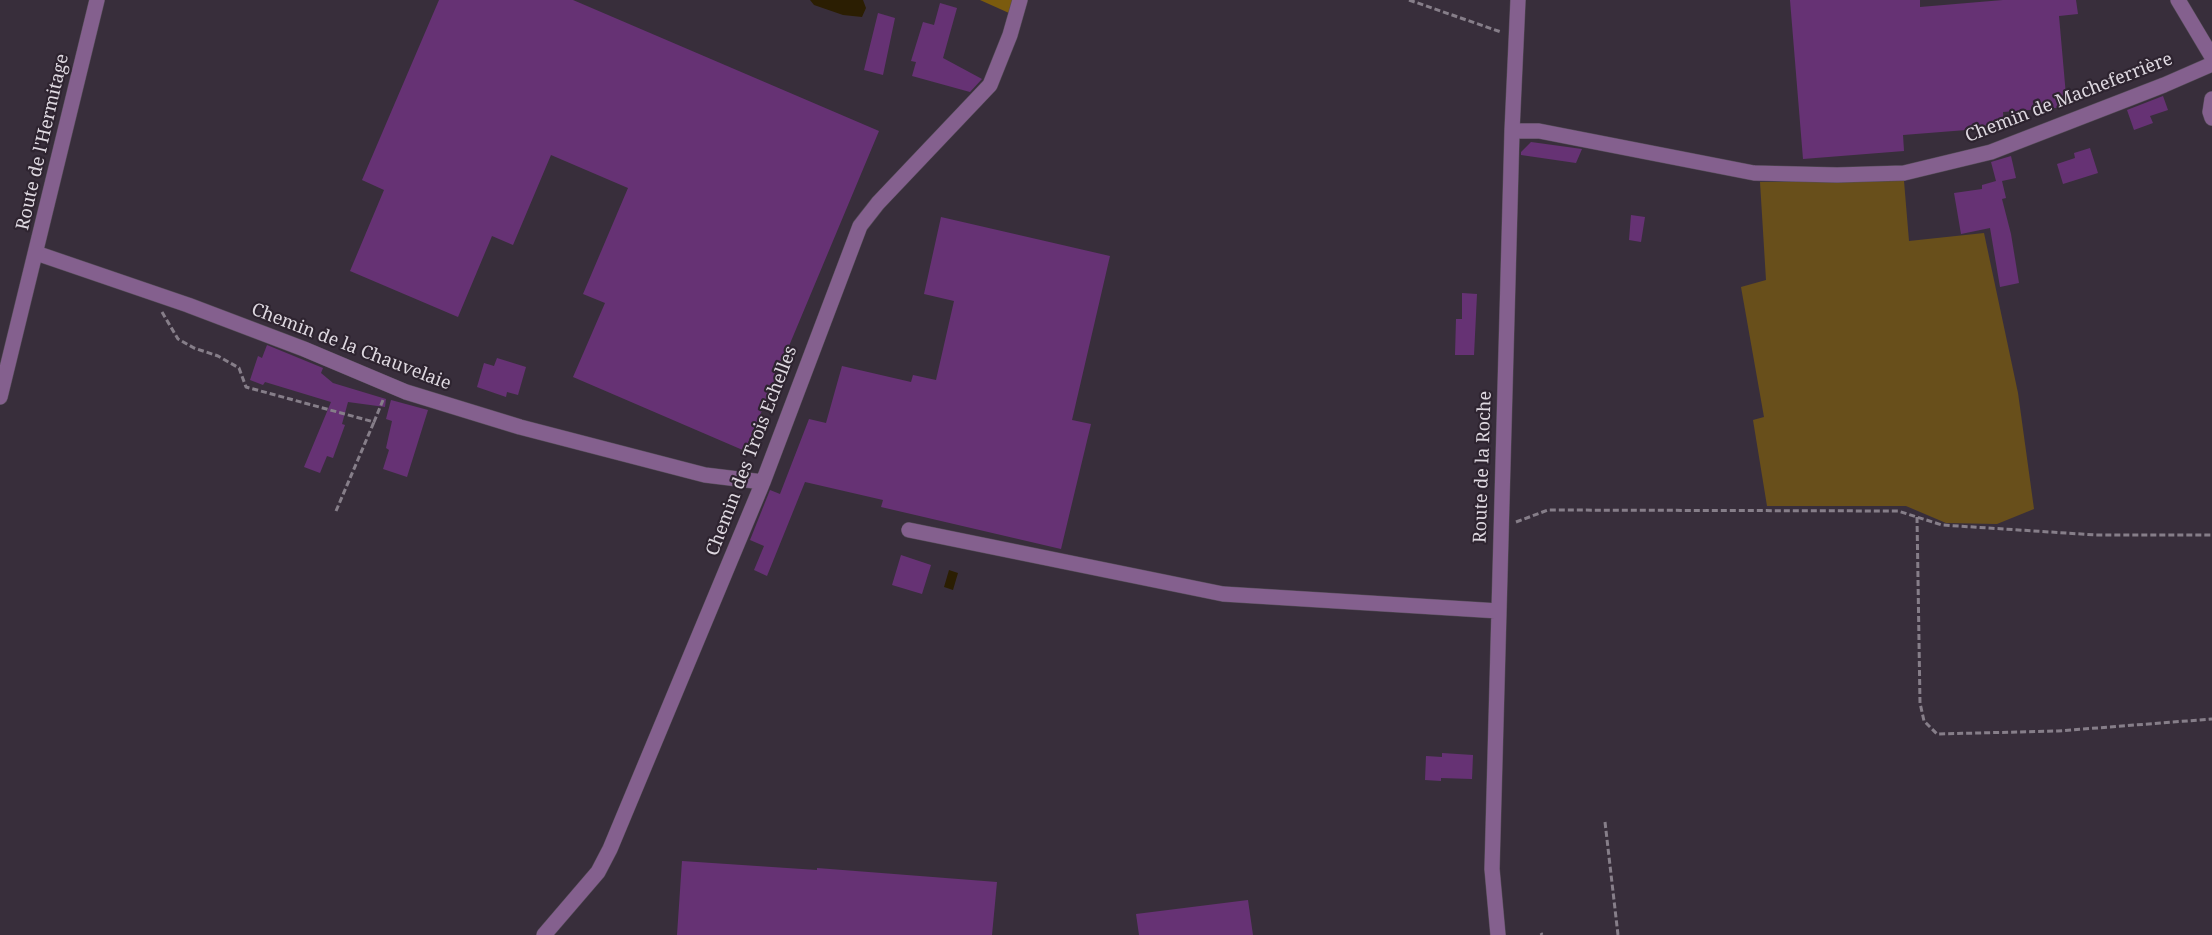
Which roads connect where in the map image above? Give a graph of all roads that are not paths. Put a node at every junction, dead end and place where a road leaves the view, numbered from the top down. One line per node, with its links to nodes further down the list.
1 (98, 0): 10 (street, Route de l'Hermitage)
2 (1020, 0): 12 (street, Chemin des Trois Echelles)
3 (1518, 0): 9 (street, Route de la Roche)
4 (2178, 0): 5 (street)
5 (2212, 57)
6 (2212, 63): 9 (street, Chemin de Macheferrière)
7 (2212, 99): 8 (street)
8 (2212, 118)
9 (1512, 131): 14 (street, Route de la Roche)
10 (36, 253): 11 (street, Route de l'Hermitage); 12 (street, Chemin de la Chauvelaie)
11 (0, 397)
12 (763, 482): 15 (street, Chemin des Trois Echelles)
13 (909, 530): 14 (street)
14 (1499, 611): 16 (street, Route de la Roche)
15 (544, 935)
16 (1498, 935)

